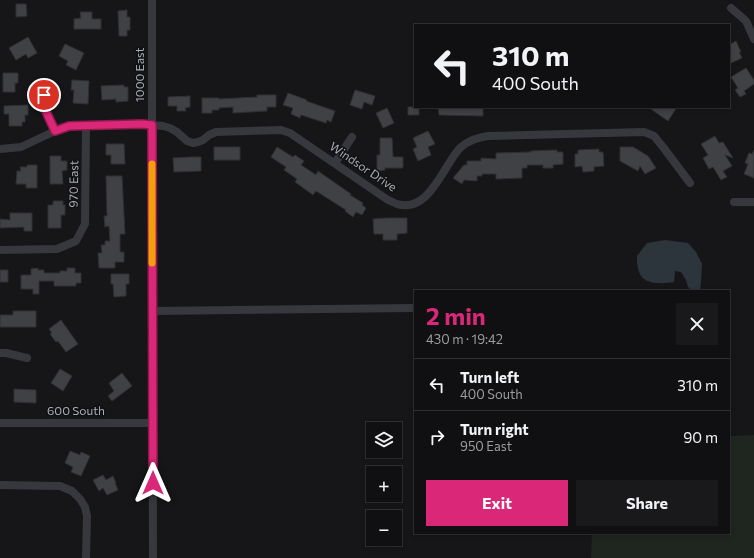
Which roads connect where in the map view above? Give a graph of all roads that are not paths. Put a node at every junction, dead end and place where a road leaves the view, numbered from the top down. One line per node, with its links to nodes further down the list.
1 (152, 0): 6 (street, 1000 East)
2 (732, 8): 3 (street)
3 (754, 39)
4 (45, 82): 7 (street)
5 (86, 125): 6 (street); 7 (street); 14 (street, 970 East)
6 (152, 125): 10 (street, Windsor Drive); 16 (street, 1000 East)
7 (55, 131): 9 (street)
8 (352, 137): 10 (street)
9 (0, 149)
10 (335, 163): 11 (street, Windsor Drive)
11 (690, 183)
12 (734, 202): 13 (street)
13 (754, 202)
14 (0, 250)
15 (414, 308): 16 (street)
16 (153, 311): 20 (street, 1000 East)
17 (0, 353): 18 (street)
18 (27, 358)
19 (0, 423): 20 (street, 600 South)
20 (152, 423): 23 (street, 1000 East)
21 (0, 485): 22 (street)
22 (86, 558)
23 (153, 558)

